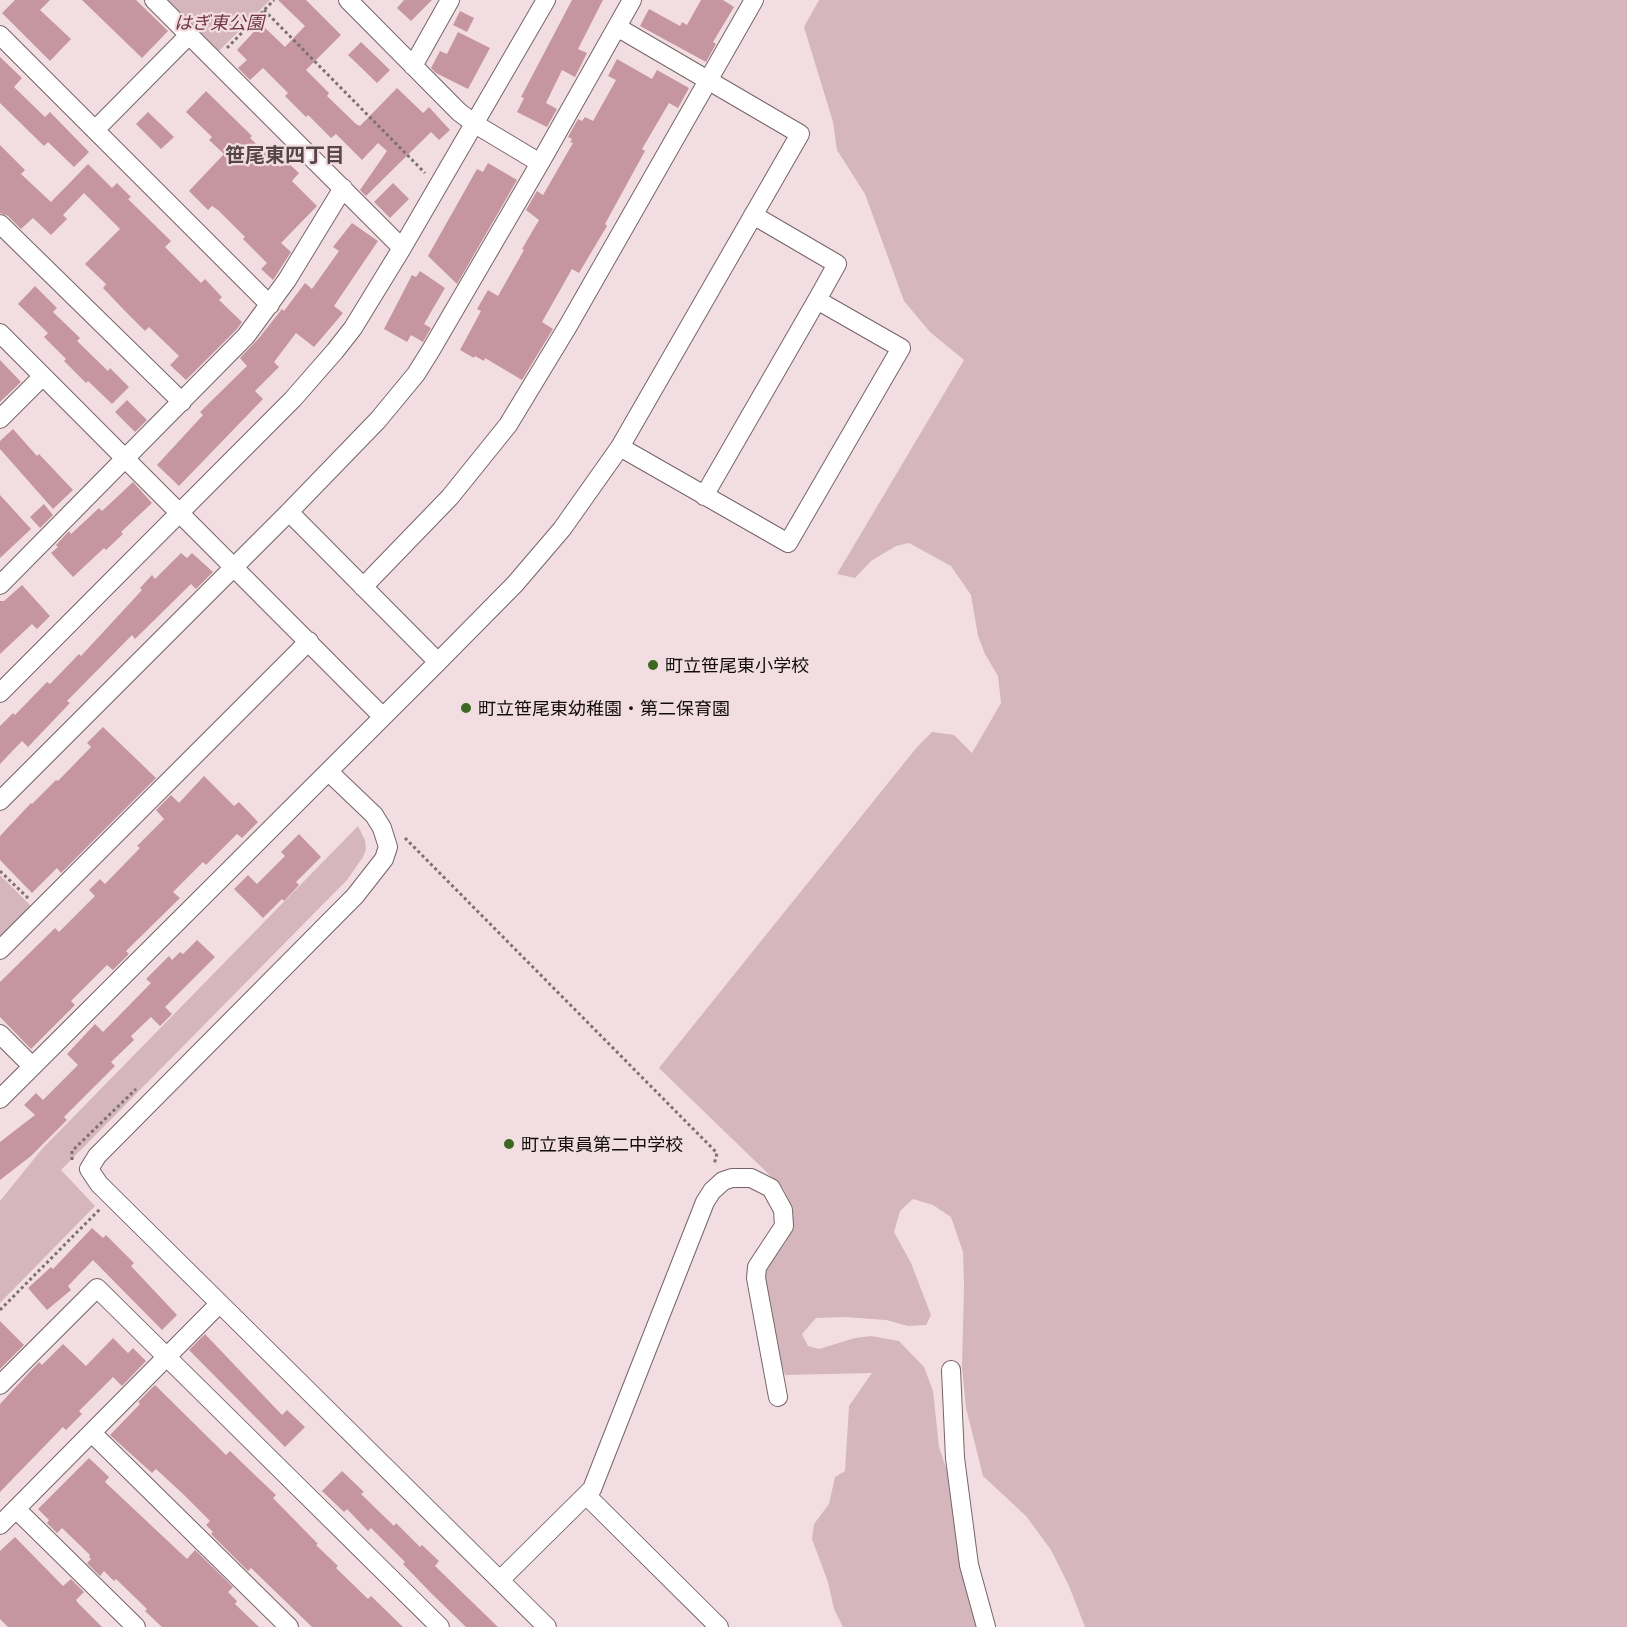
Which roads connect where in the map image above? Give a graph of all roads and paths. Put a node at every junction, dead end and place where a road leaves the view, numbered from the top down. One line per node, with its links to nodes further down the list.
1 (154, 0): 11 (street)
2 (274, 0): 8 (path)
3 (348, 0): 13 (street)
4 (450, 0): 13 (street)
5 (546, 0): 15 (street)
6 (632, 0): 9 (street)
7 (754, 0): 14 (street)
8 (264, 10): 12 (path); 18 (path)
9 (617, 27): 14 (street); 17 (street)
10 (0, 35): 16 (street)
11 (189, 35): 12 (street); 16 (street)
12 (214, 60): 19 (street)
13 (413, 66): 15 (street)
14 (708, 80): 20 (street); 36 (street)
15 (475, 124): 17 (street); 22 (street)
16 (95, 130): 24 (street)
17 (540, 163): 32 (street)
18 (427, 174)
19 (343, 188): 22 (street); 24 (street)
20 (753, 215): 23 (street); 29 (street)
21 (0, 224): 27 (street)
22 (402, 248): 33 (street)
23 (817, 300): 31 (street); 31 (street)
24 (270, 305): 27 (street)
25 (0, 333): 26 (street)
26 (43, 376): 28 (street); 30 (street)
27 (182, 402): 30 (street)
28 (0, 419)
29 (620, 447): 31 (street); 38 (street)
30 (126, 459): 33 (street); 35 (street)
31 (704, 496)
32 (289, 512): 34 (street); 36 (street)
33 (180, 513): 34 (street); 39 (street)
34 (234, 567): 37 (street); 42 (street)
35 (0, 585)
36 (363, 587): 38 (street)
37 (309, 641): 40 (street); 45 (street)
38 (438, 662): 40 (street)
39 (0, 693)
40 (383, 717): 41 (street)
41 (329, 772): 48 (street); 51 (street)
42 (0, 801)
43 (401, 833): 50 (path)
44 (0, 871): 45 (path)
45 (40, 910): 46 (street)
46 (0, 950)
47 (0, 1034): 48 (street)
48 (32, 1066): 49 (street)
49 (0, 1099)
50 (712, 1173)
51 (112, 1197): 52 (street); 53 (path)
52 (219, 1304): 54 (street); 62 (street)
53 (0, 1310)
54 (167, 1356): 56 (street); 58 (street); 65 (street)
55 (951, 1370): 68 (street)
56 (0, 1385)
57 (778, 1397): 59 (street)
58 (92, 1433): 60 (street); 64 (street)
59 (586, 1495): 62 (street); 67 (street)
60 (16, 1509): 61 (street); 63 (street)
61 (0, 1525)
62 (500, 1580): 66 (street)
63 (136, 1627)
64 (289, 1627)
65 (440, 1627)
66 (547, 1627)
67 (719, 1627)
68 (986, 1627)

